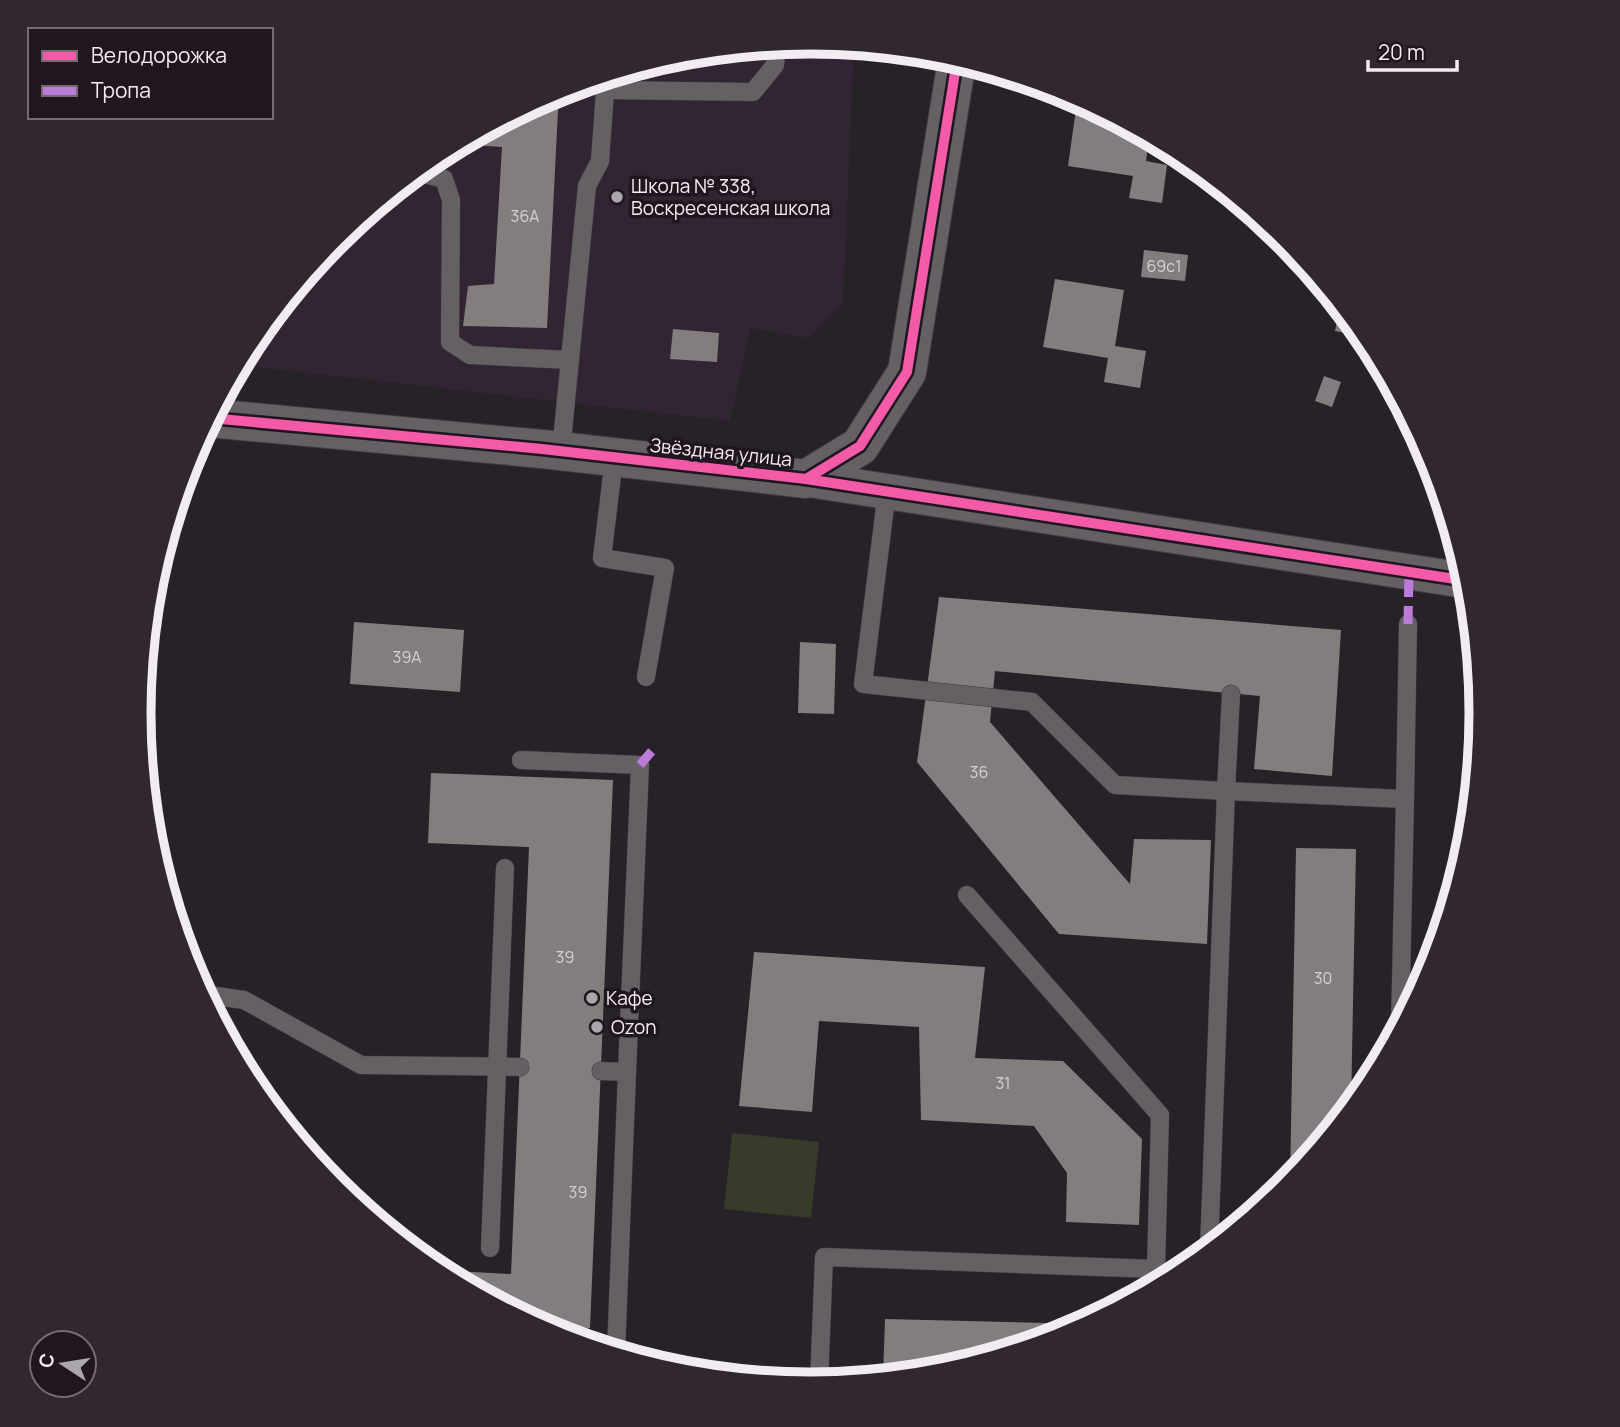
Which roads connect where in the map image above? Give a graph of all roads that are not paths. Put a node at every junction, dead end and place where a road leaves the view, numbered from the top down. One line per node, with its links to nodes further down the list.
1 (776, 56): 3 (lane)
2 (955, 71): 10 (street, Звёздная улица)
3 (616, 84)
4 (606, 87): 6 (lane)
5 (430, 175): 6 (lane)
6 (570, 360): 8 (lane)
7 (221, 419): 8 (street, Звёздная улица)
8 (561, 451): 9 (street, Звёздная улица)
9 (614, 459): 10 (street, Звёздная улица); 14 (lane)
10 (806, 479): 11 (street)
11 (887, 491): 12 (street); 17 (lane)
12 (1456, 579)
13 (1408, 624): 18 (lane)
14 (646, 677)
15 (1231, 694): 17 (lane)
16 (521, 760): 26 (lane)
17 (1226, 791): 18 (lane); 27 (lane)
18 (1405, 799): 22 (lane)
19 (505, 868): 23 (lane)
20 (967, 895): 29 (lane)
21 (215, 996): 23 (lane)
22 (1400, 1006)
23 (497, 1066): 24 (lane); 28 (lane)
24 (520, 1067)
25 (601, 1070): 26 (lane)
26 (627, 1072): 31 (lane)
27 (1209, 1238)
28 (490, 1248)
29 (1156, 1274)
30 (1150, 1278): 32 (lane)
31 (616, 1343)
32 (820, 1373)

